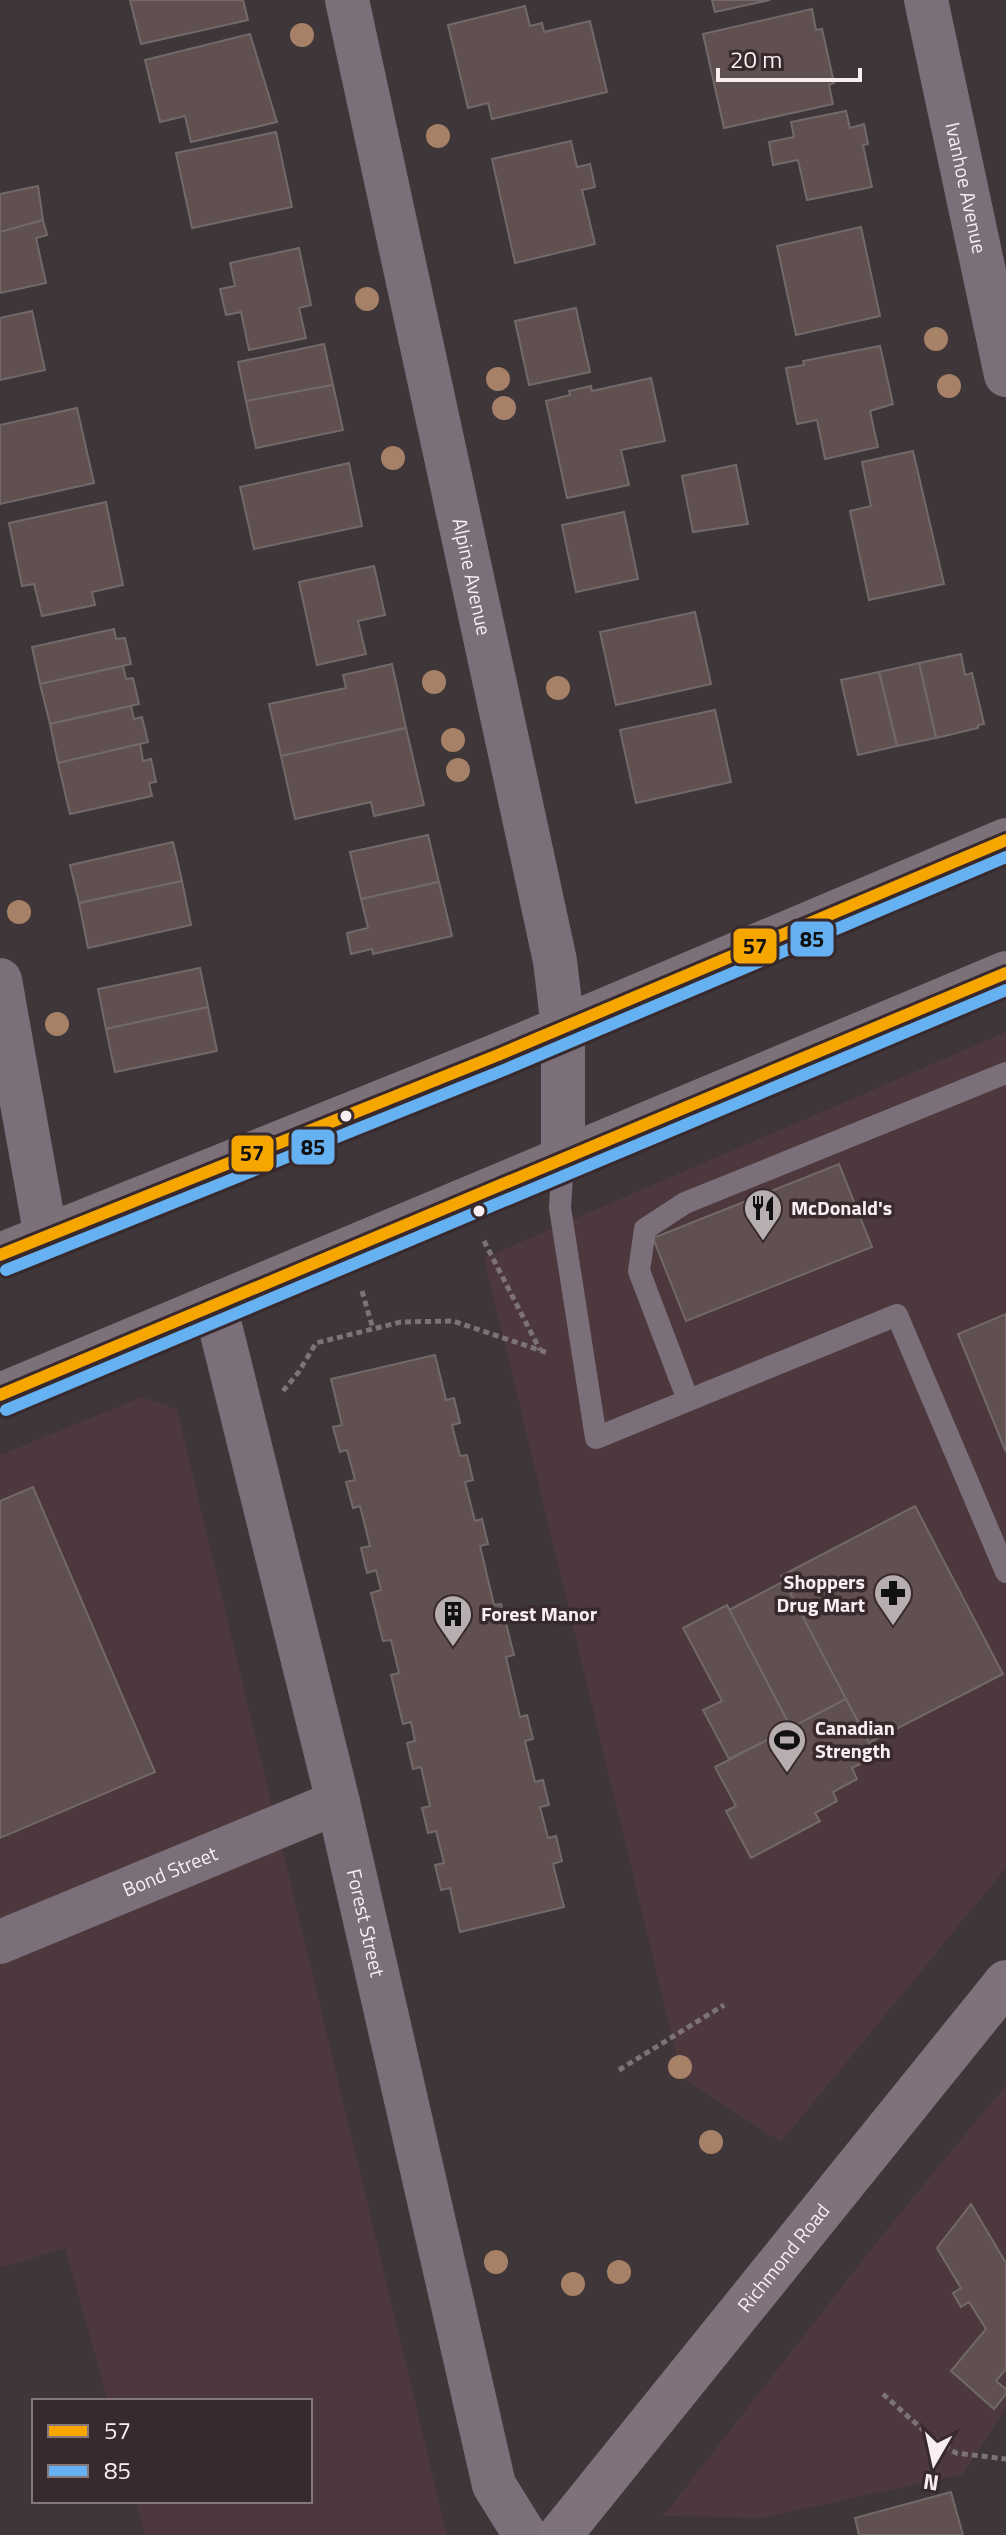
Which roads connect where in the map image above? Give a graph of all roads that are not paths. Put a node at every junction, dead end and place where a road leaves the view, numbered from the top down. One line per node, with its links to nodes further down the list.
1 (347, 0): 7 (street, Alpine Avenue)
2 (926, 0): 3 (street, Ivanhoe Avenue)
3 (1006, 375)
4 (1006, 840): 7 (main road)
5 (1006, 973): 9 (main road)
6 (0, 980): 10 (street)
7 (563, 1028): 9 (street, Alpine Avenue); 10 (main road)
8 (1006, 1073): 14 (lane)
9 (563, 1158): 12 (main road); 14 (lane)
10 (46, 1237): 11 (main road)
11 (0, 1255)
12 (215, 1305): 13 (main road); 16 (street, Forest Street)
13 (0, 1395)
14 (688, 1400): 15 (lane)
15 (1006, 1572)
16 (338, 1802): 17 (street, Bond Street); 19 (street, Forest Street)
17 (0, 1942)
18 (1006, 1982): 20 (main road, Richmond Road)
19 (525, 2535)
20 (560, 2535)

